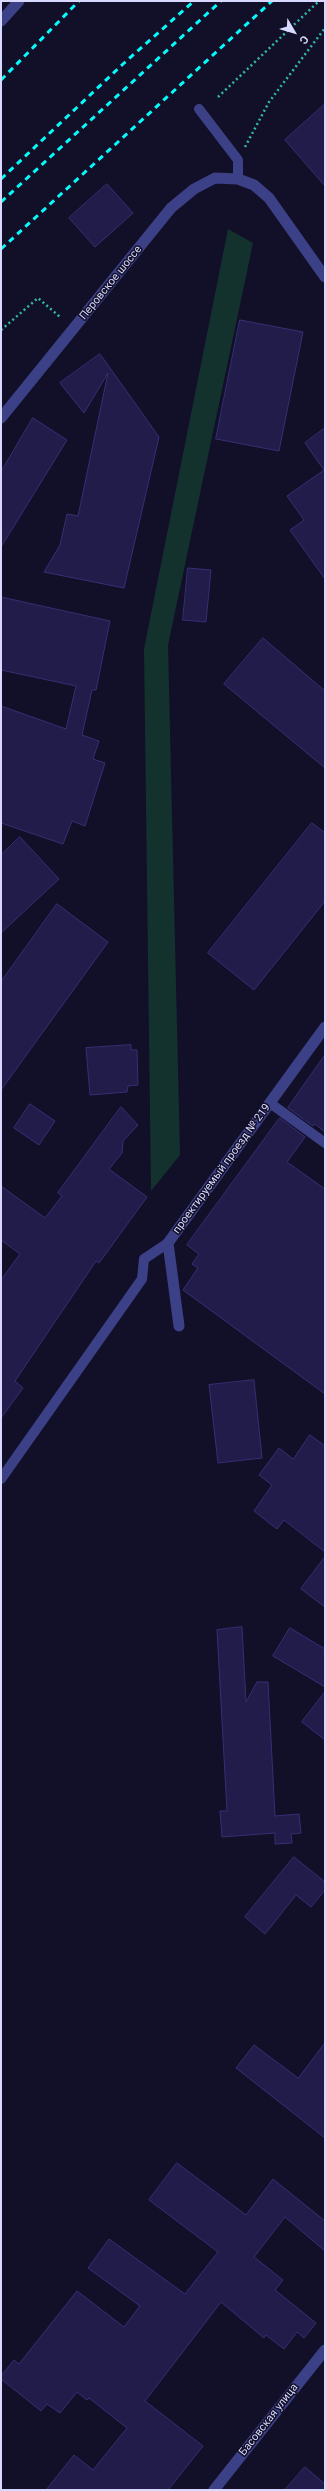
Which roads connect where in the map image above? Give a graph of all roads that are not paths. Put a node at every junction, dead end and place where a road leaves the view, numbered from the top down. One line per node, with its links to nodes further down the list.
1 (19, 1): 2 (street)
2 (1, 21)
3 (200, 109): 4 (lane)
4 (238, 179): 5 (street); 6 (street, Перовское шоссе)
5 (325, 277)
6 (1, 418)
7 (325, 1027): 8 (street, проектируемый проезд № 219)
8 (270, 1103): 9 (lane); 10 (street, проектируемый проезд № 219)
9 (325, 1143)
10 (168, 1243): 11 (street, проектируемый проезд № 219); 12 (lane)
11 (179, 1326)
12 (1, 1479)
13 (325, 2350): 14 (street, Басовская улица)
14 (214, 2490)

